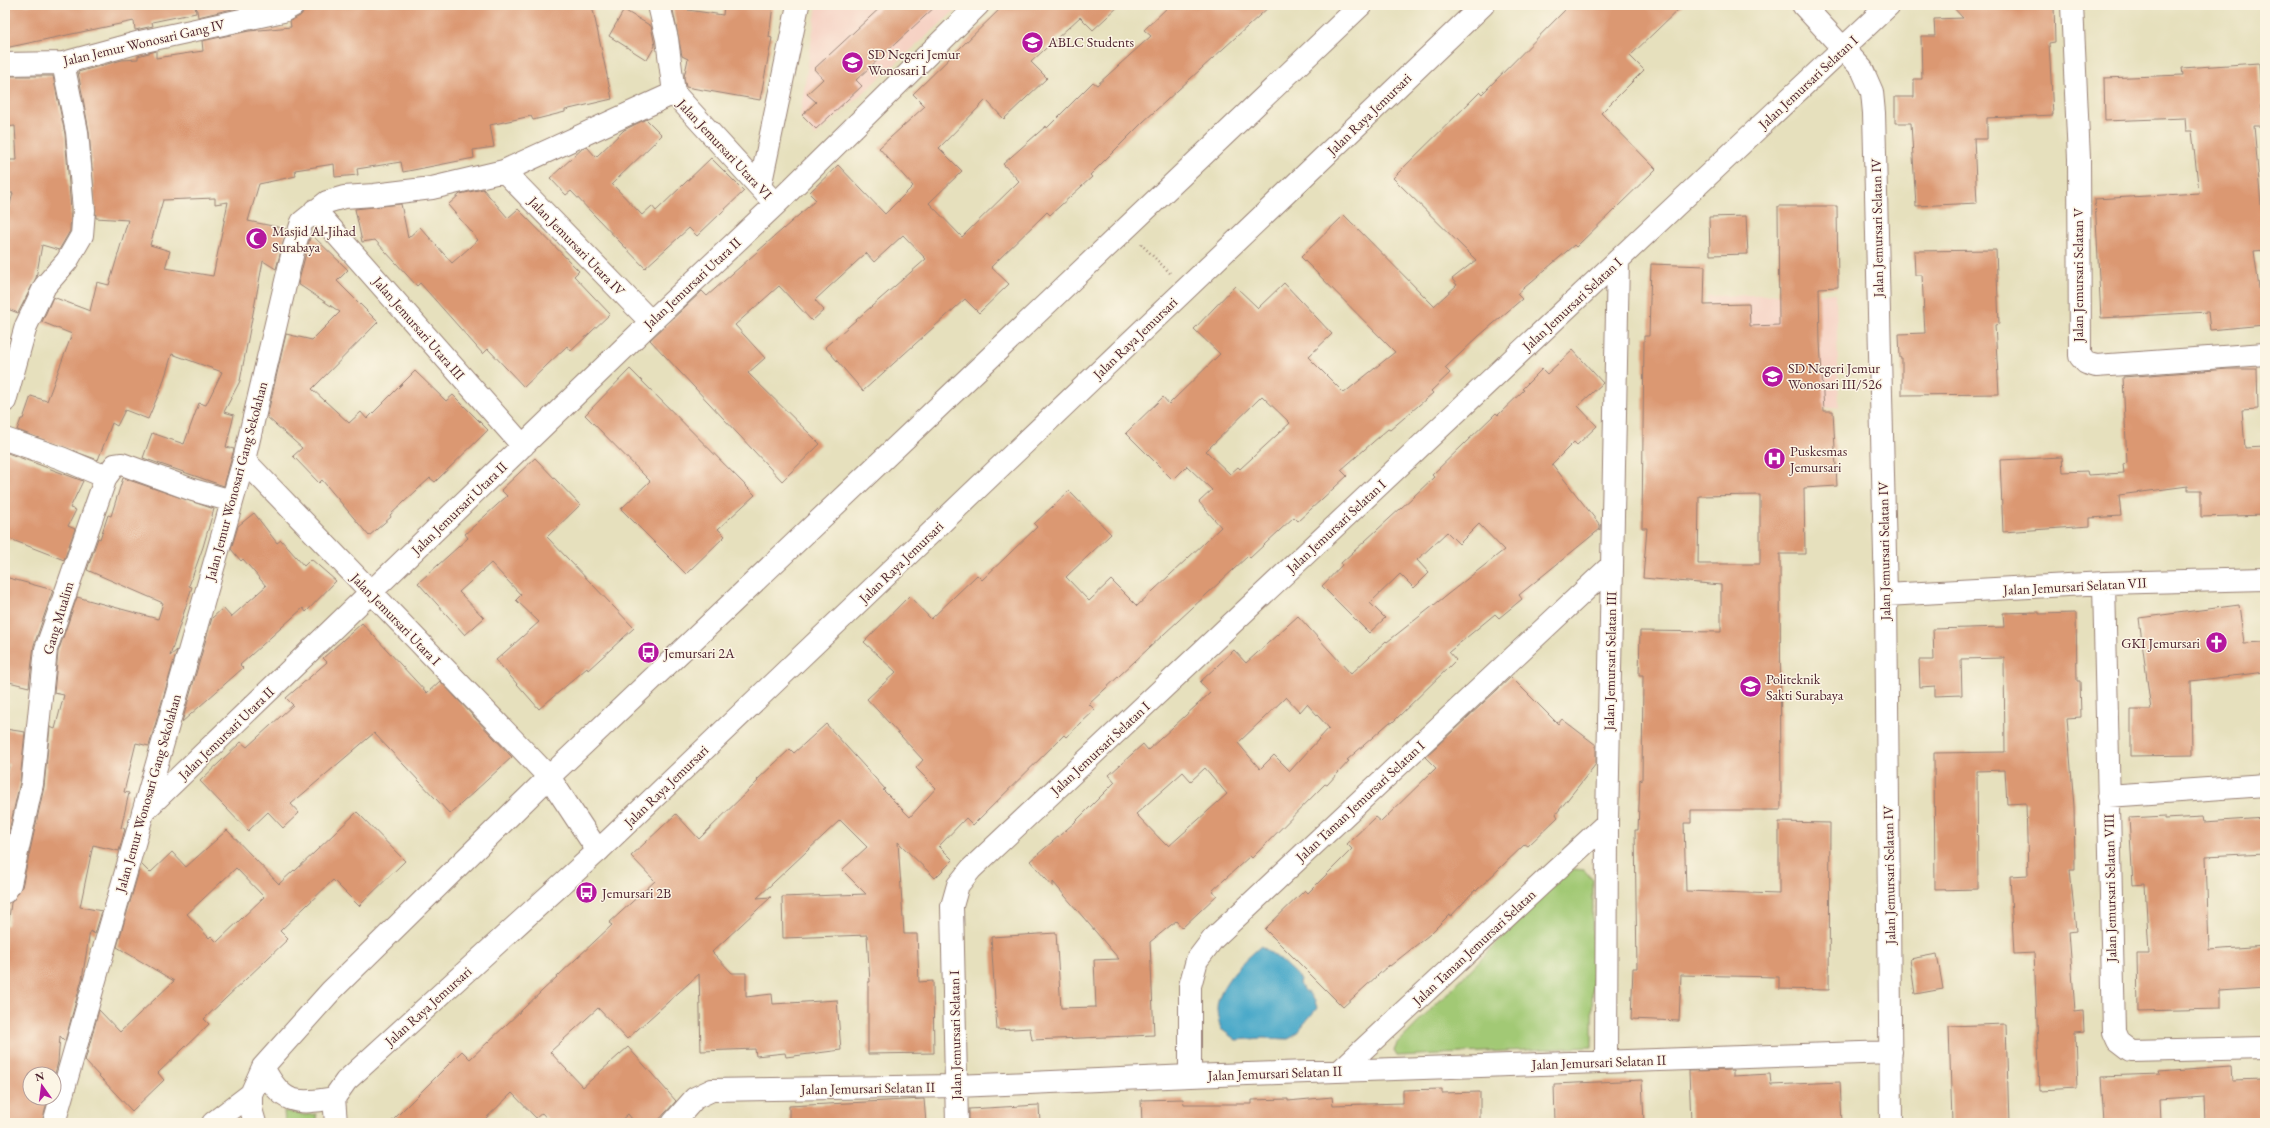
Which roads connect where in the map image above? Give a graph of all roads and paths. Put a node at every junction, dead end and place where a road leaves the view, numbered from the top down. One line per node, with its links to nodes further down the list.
1 (659, 5): 13 (street)
2 (798, 5): 15 (street)
3 (978, 5): 16 (street, Jalan Jemursari Utara II)
4 (1361, 5): 34 (street)
5 (1483, 5): 39 (street, Jalan Raya Jemursari)
6 (1804, 5): 10 (street, Jalan Jemursari Selatan IV)
7 (1889, 5): 10 (street, Jalan Jemursari Selatan I)
8 (2072, 5): 22 (street, Jalan Jemursari Selatan V)
9 (288, 8): 11 (street, Jalan Jemur Wonosari Gang IV)
10 (1844, 48): 19 (street, Jalan Jemursari Selatan I); 33 (street, Jalan Jemursari Selatan IV)
11 (63, 62): 12 (street, Jalan Jemur Wonosari Gang IV); 23 (street)
12 (5, 64)
13 (674, 93): 14 (street, Jalan Jemur Wonosari Gang Sekolahan); 15 (street, Jalan Jemursari Utara VI)
14 (504, 171): 17 (street, Jalan Jemur Wonosari Gang Sekolahan); 21 (street, Jalan Jemursari Utara IV)
15 (760, 187): 16 (street, Jalan Jemursari Utara VI)
16 (776, 204): 21 (street, Jalan Jemursari Utara II)
17 (315, 210): 25 (street, Jalan Jemursari Utara III); 26 (street, Jalan Jemur Wonosari Gang Sekolahan)
18 (1138, 240): 20 (path)
19 (1618, 260): 29 (street, Jalan Jemursari Selatan III); 47 (street, Jalan Jemursari Selatan I)
20 (1170, 274)
21 (651, 322): 25 (street, Jalan Jemursari Utara II)
22 (2265, 354)
23 (5, 401)
24 (5, 439): 27 (street)
25 (523, 446): 32 (street, Jalan Jemursari Utara II)
26 (244, 460): 28 (street, Jalan Jemur Wonosari Gang Sekolahan); 32 (street, Jalan Jemursari Utara I)
27 (106, 477): 28 (street); 40 (street, Gang Mualim)
28 (232, 501): 37 (street, Jalan Jemur Wonosari Gang Sekolahan)
29 (1612, 565): 38 (street, Jalan Jemursari Selatan III); 46 (street, Jalan Taman Jemursari Selatan I)
30 (2265, 579): 31 (street, Jalan Jemursari Selatan VII)
31 (2104, 583): 33 (street, Jalan Jemursari Selatan VII); 36 (street, Jalan Jemursari Selatan VIII)
32 (371, 593): 34 (street, Jalan Jemursari Utara I); 37 (street, Jalan Jemursari Utara II)
33 (1886, 595): 42 (street, Jalan Jemursari Selatan IV)
34 (554, 785): 39 (street, Jalan Jemursari Utara I); 44 (street)
35 (2265, 785): 36 (street)
36 (2108, 796): 41 (street, Jalan Jemursari Selatan VIII)
37 (143, 812): 50 (street, Jalan Jemur Wonosari Gang Sekolahan)
38 (1607, 823): 43 (street, Jalan Jemursari Selatan III); 45 (street, Jalan Taman Jemursari Selatan)
39 (592, 842): 49 (street, Jalan Raya Jemursari)
40 (5, 892)
41 (2265, 1048)
42 (1891, 1052): 43 (street, Jalan Jemursari Selatan II); 56 (street, Jalan Jemursari Selatan IV)
43 (1606, 1061): 45 (street, Jalan Jemursari Selatan II)
44 (263, 1067): 48 (street); 49 (street)
45 (1341, 1070): 46 (street, Jalan Jemursari Selatan II)
46 (1190, 1076): 47 (street, Jalan Jemursari Selatan II)
47 (956, 1086): 54 (street, Jalan Jemursari Selatan II); 55 (street, Jalan Jemursari Selatan I)
48 (251, 1094): 51 (street); 52 (street)
49 (334, 1098): 53 (street)
50 (54, 1123)
51 (213, 1123)
52 (255, 1123)
53 (336, 1123)
54 (673, 1123)
55 (957, 1123)
56 (1891, 1123)

